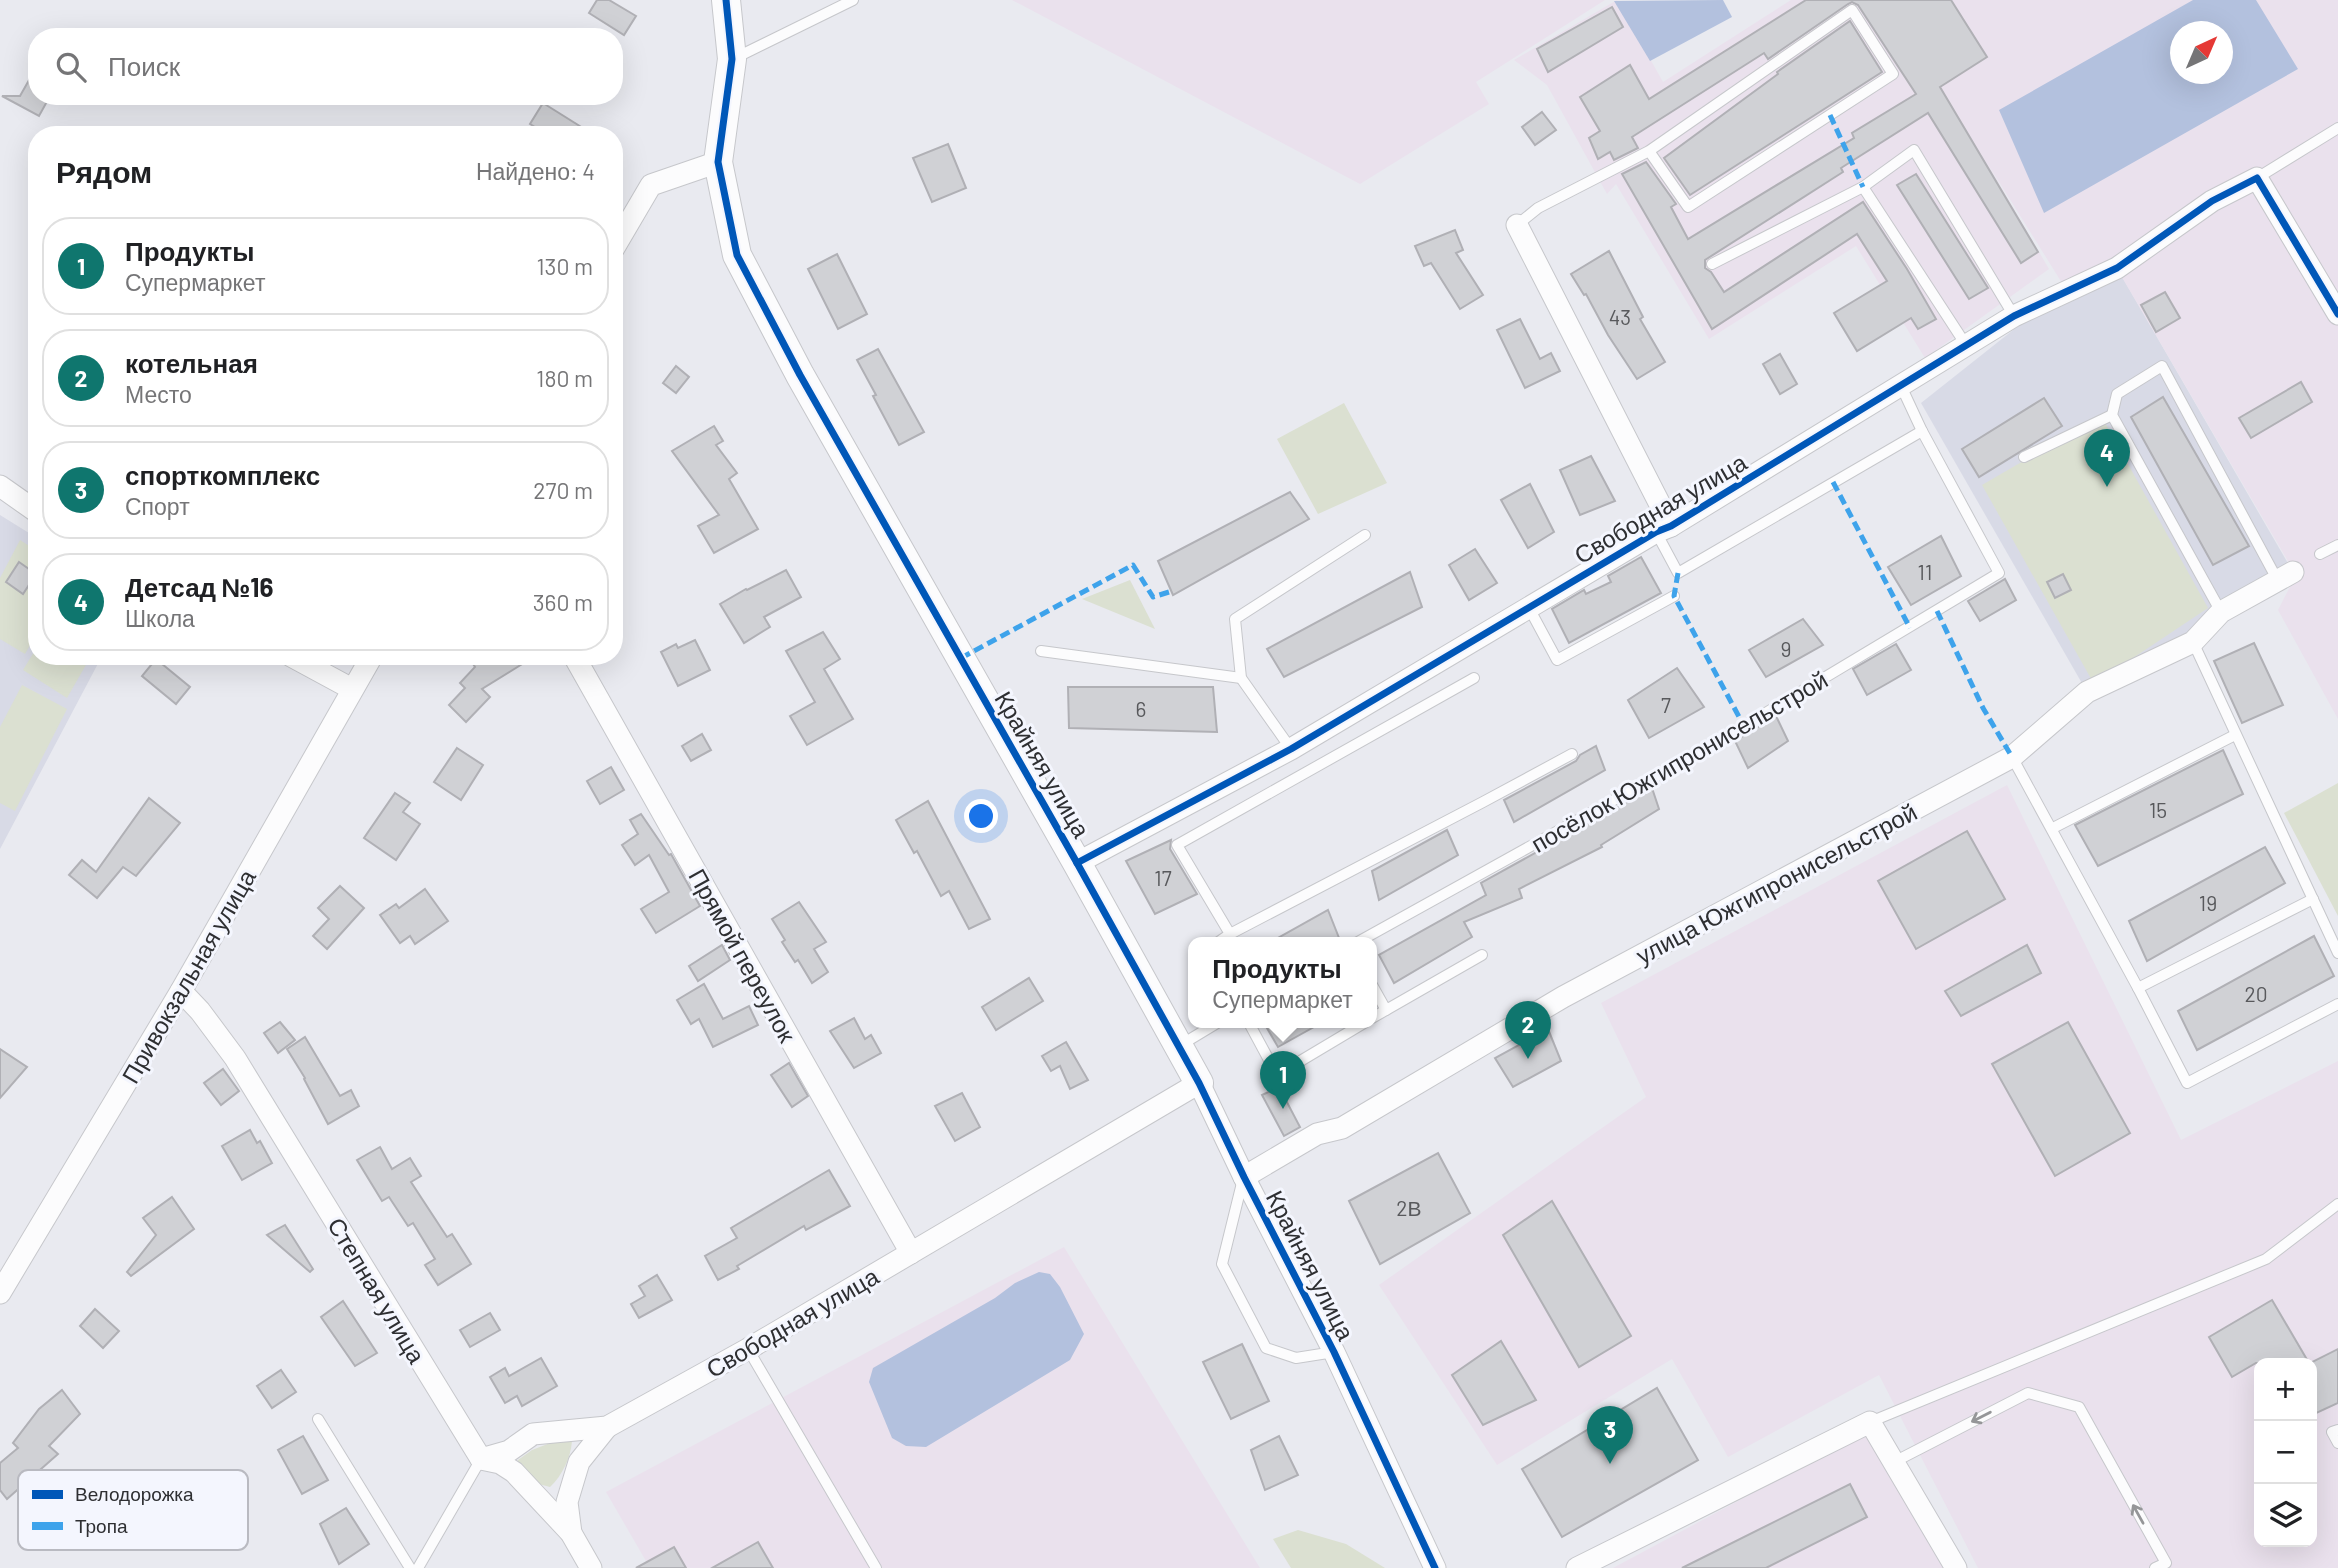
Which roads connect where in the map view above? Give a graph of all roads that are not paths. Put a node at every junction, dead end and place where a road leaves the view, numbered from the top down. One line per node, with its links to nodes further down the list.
1 (726, 0): 3 (street, Крайняя улица)
2 (853, 0): 3 (lane)
3 (733, 60): 6 (street, Крайняя улица)
4 (2338, 128): 7 (lane)
5 (1649, 151): 5 (lane); 9 (lane)
6 (718, 162): 10 (street); 42 (street, Крайняя улица)
7 (2257, 178): 12 (street); 13 (street, Свободная улица)
8 (1863, 187): 11 (lane); 13 (lane); 14 (lane)
9 (1517, 225): 21 (street, Свободная улица)
10 (623, 233)
11 (1712, 264)
12 (2338, 314)
13 (2014, 316): 14 (street, Свободная улица)
14 (1966, 345): 15 (street, Свободная улица)
15 (1901, 386): 17 (lane); 21 (street, Свободная улица)
16 (2112, 415): 18 (lane); 25 (lane); 28 (lane)
17 (1922, 431): 21 (lane); 46 (lane, посёлок Южгипронисельстрой)
18 (2024, 457)
19 (0, 486): 20 (street)
20 (28, 506)
21 (1663, 529): 27 (street, Свободная улица)
22 (1365, 535): 34 (lane)
23 (2338, 544): 24 (lane)
24 (2320, 554)
25 (2286, 576): 28 (street, улица Южгипронисельстрой)
26 (1674, 596): 27 (lane)
27 (1529, 608): 38 (street, Свободная улица)
28 (2221, 612): 29 (street, улица Южгипронисельстрой)
29 (2193, 642): 37 (lane); 40 (street, улица Южгипронисельстрой)
30 (1041, 651): 34 (lane)
31 (308, 665): 36 (street)
32 (367, 665): 36 (street, Привокзальная улица)
33 (579, 665): 62 (street, Прямой переулок)
34 (1241, 678): 38 (lane)
35 (1474, 678): 44 (lane)
36 (352, 689): 50 (street, Привокзальная улица)
37 (2235, 735): 41 (lane); 43 (lane)
38 (1291, 749): 42 (street, Свободная улица)
39 (1572, 754): 44 (lane)
40 (2012, 757): 41 (lane); 60 (street, улица Южгипронисельстрой)
41 (2053, 828): 49 (lane)
42 (1077, 863): 58 (street, Крайняя улица)
43 (2313, 899): 47 (lane); 49 (lane)
44 (1230, 934): 45 (lane)
45 (1226, 937)
46 (1367, 937)
47 (2338, 953)
48 (1482, 955): 53 (lane)
49 (2138, 988): 52 (lane)
50 (181, 991): 63 (street, Привокзальная улица); 71 (street, Степная улица)
51 (1377, 994): 53 (lane)
52 (2338, 1004)
53 (1386, 1010): 54 (lane)
54 (1377, 1015)
55 (1209, 1028): 58 (lane)
56 (1252, 1028): 57 (lane)
57 (1356, 1028)
58 (1179, 1046): 59 (street, Крайняя улица)
59 (1199, 1083): 60 (street, Крайняя улица); 62 (street, Свободная улица)
60 (1244, 1177): 65 (street, Крайняя улица); 65 (lane)
61 (2338, 1204): 67 (lane)
62 (911, 1253): 64 (street, Свободная улица)
63 (1, 1290)
64 (748, 1349): 68 (street, Свободная улица); 77 (lane)
65 (1334, 1352): 78 (street, Крайняя улица)
66 (318, 1419): 74 (lane)
67 (1870, 1422): 72 (street); 79 (street)
68 (607, 1427): 71 (street, Свободная улица); 73 (street)
69 (2338, 1430): 70 (lane)
70 (2338, 1443)
71 (481, 1459): 73 (street); 75 (lane)
72 (1892, 1463): 80 (street); 81 (lane, one-way to 72)
73 (570, 1533): 76 (street)
74 (410, 1568)
75 (418, 1568)
76 (591, 1568)
77 (876, 1568)
78 (1435, 1568)
79 (1577, 1568)
80 (1956, 1568)
81 (2155, 1568)

